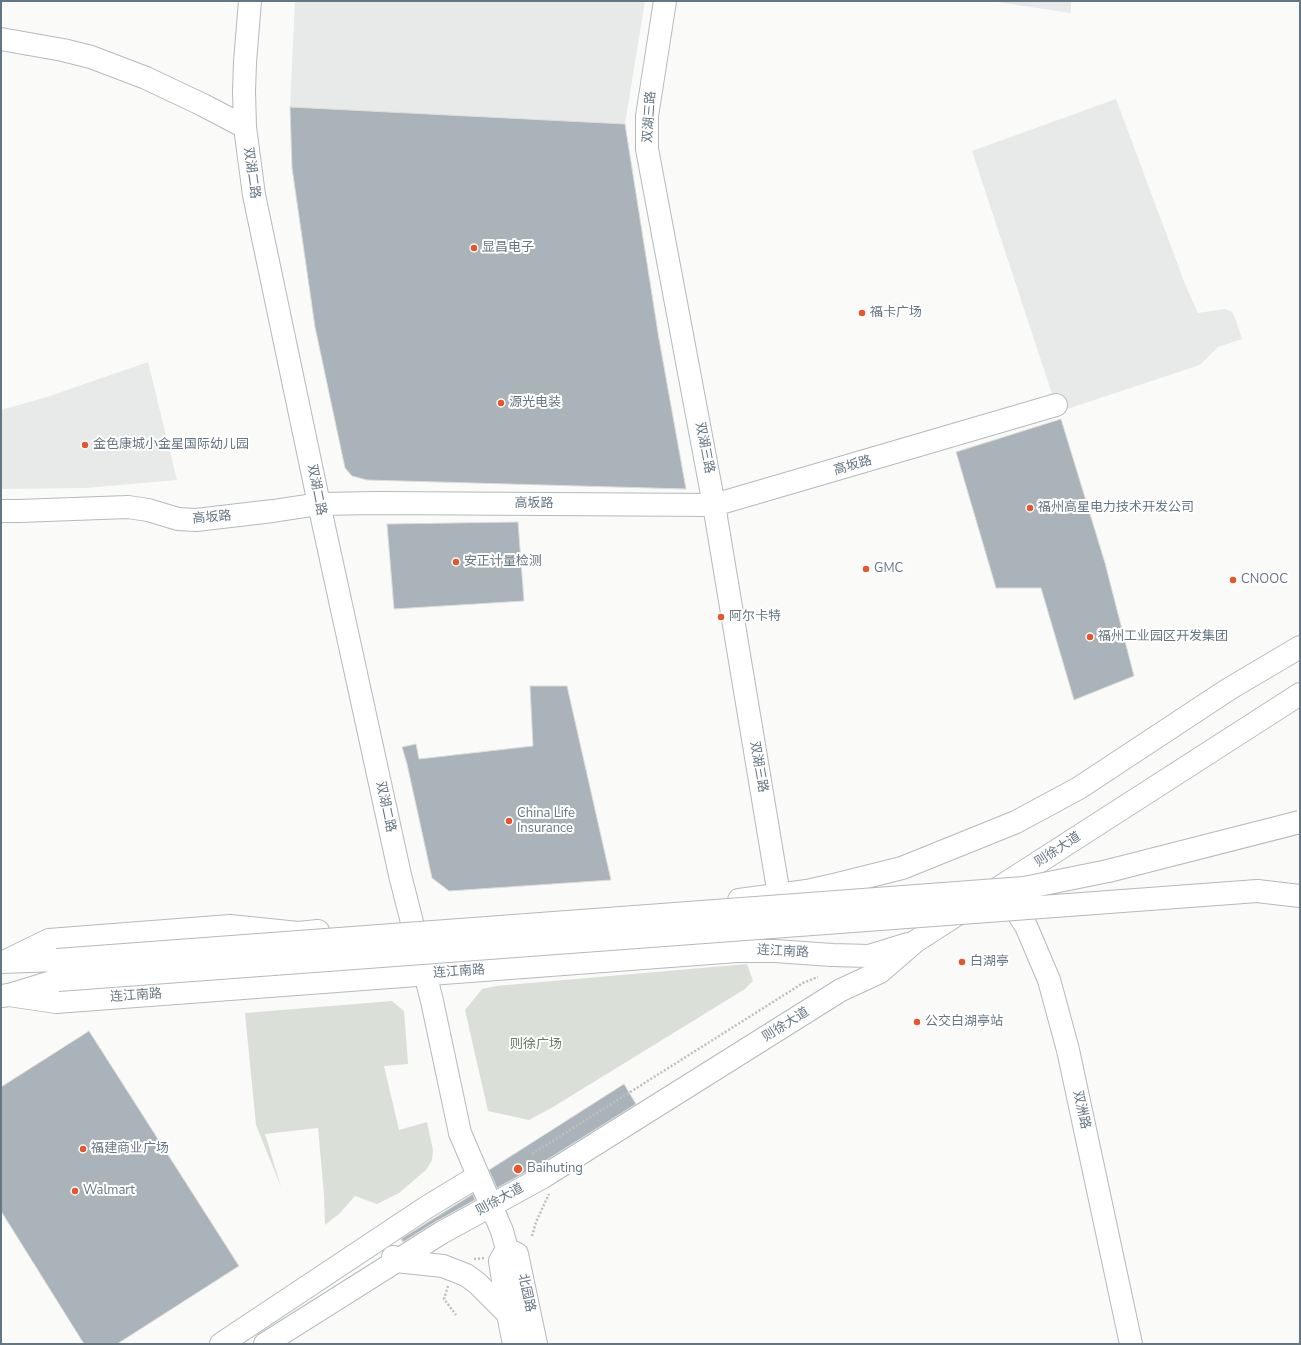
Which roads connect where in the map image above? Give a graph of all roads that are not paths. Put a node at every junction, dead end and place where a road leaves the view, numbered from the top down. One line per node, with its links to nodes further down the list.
1 (250, 1): 4 (main road, 双湖二路)
2 (665, 1): 7 (main road, 双湖三路)
3 (1, 39): 4 (main road)
4 (245, 127): 6 (main road, 双湖二路)
5 (1056, 405): 7 (main road, 高坂路)
6 (319, 504): 7 (main road, 高坂路); 8 (main road, 高坂路); 15 (main road, 双湖二路)
7 (714, 505): 13 (main road, 双湖三路)
8 (1, 511)
9 (1300, 647): 13 (main road)
10 (1300, 694): 12 (main road, 则徐大道)
11 (1300, 822): 18 (main road, bridge)
12 (1001, 887): 16 (main road, 则徐大道); 32 (main road, 双洲路)
13 (779, 895): 15 (main road)
14 (1300, 896): 18 (main road, bridge)
15 (412, 925): 17 (main road); 19 (main road, 双湖二路)
16 (916, 942): 19 (main road, 连江南路); 22 (main road, 则徐大道)
17 (4, 962): 18 (main road)
18 (58, 970): 20 (main road)
19 (425, 974): 20 (main road, 连江南路); 21 (main road, 双湖二路)
20 (5, 996)
21 (478, 1176): 22 (main road, 北园路); 23 (main road)
22 (491, 1205): 24 (main road, 北园路); 25 (main road, 则徐大道)
23 (380, 1238): 25 (main road); 28 (main road)
24 (507, 1249): 26 (main road, 北园路); 27 (main road, 北园路)
25 (396, 1261): 27 (main road); 29 (main road, 则徐大道)
26 (529, 1310): 27 (main road); 31 (main road, 北园路)
27 (508, 1314): 30 (main road, 北园路)
28 (221, 1344)
29 (265, 1344)
30 (514, 1344)
31 (536, 1344)
32 (1131, 1344)

